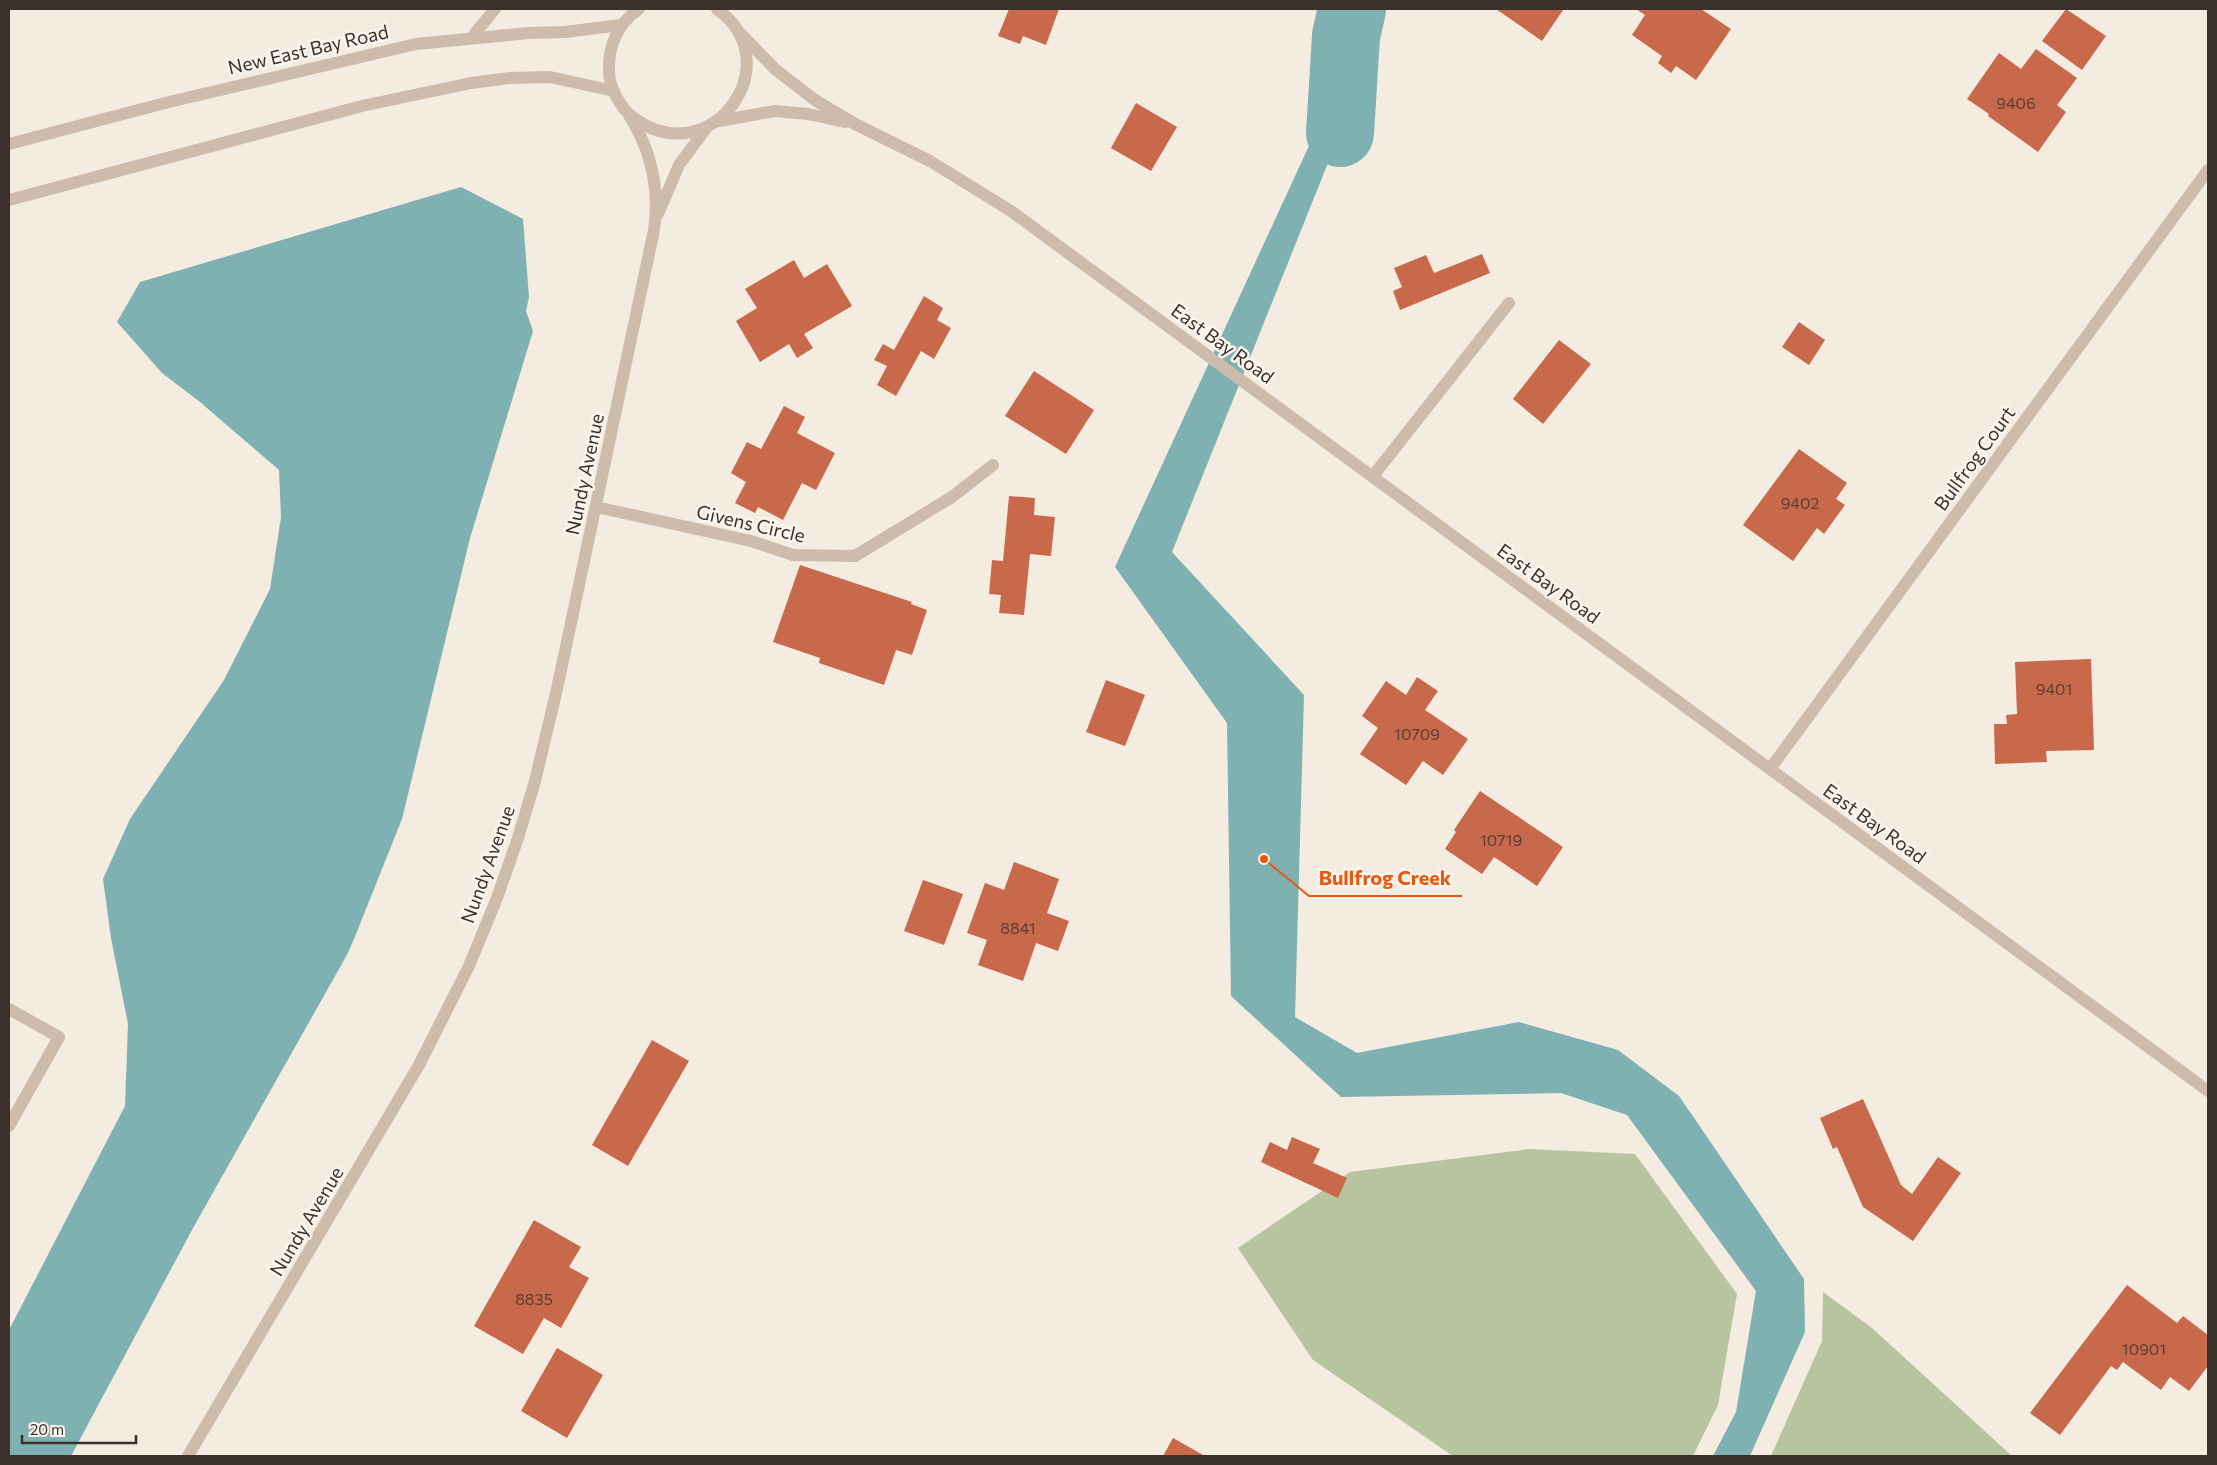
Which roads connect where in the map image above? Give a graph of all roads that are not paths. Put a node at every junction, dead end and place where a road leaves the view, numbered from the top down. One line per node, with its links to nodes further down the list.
1 (495, 9): 6 (street)
2 (717, 9): 5 (street, East Bay Road)
3 (633, 11): 4 (street)
4 (621, 25): 6 (street, New East Bay Road); 7 (street)
5 (740, 34): 9 (street, Nundy Avenue); 10 (street, East Bay Road)
6 (472, 38): 11 (street, New East Bay Road)
7 (614, 91): 8 (street, Nundy Avenue); 13 (street)
8 (629, 115): 9 (street, East Bay Road); 14 (street, Nundy Avenue)
9 (712, 124): 10 (street, East Bay Road); 14 (street, Nundy Avenue)
10 (855, 124): 17 (street, East Bay Road)
11 (9, 144)
12 (2208, 170): 19 (street, Bullfrog Court)
13 (9, 200)
14 (655, 221): 18 (street, Nundy Avenue)
15 (1509, 302): 17 (street)
16 (993, 465): 18 (street, Givens Circle)
17 (1373, 476): 19 (street, East Bay Road)
18 (596, 507): 23 (street, Nundy Avenue)
19 (1770, 769): 21 (street, East Bay Road)
20 (9, 1008): 22 (street)
21 (2208, 1091)
22 (9, 1126)
23 (188, 1456)

